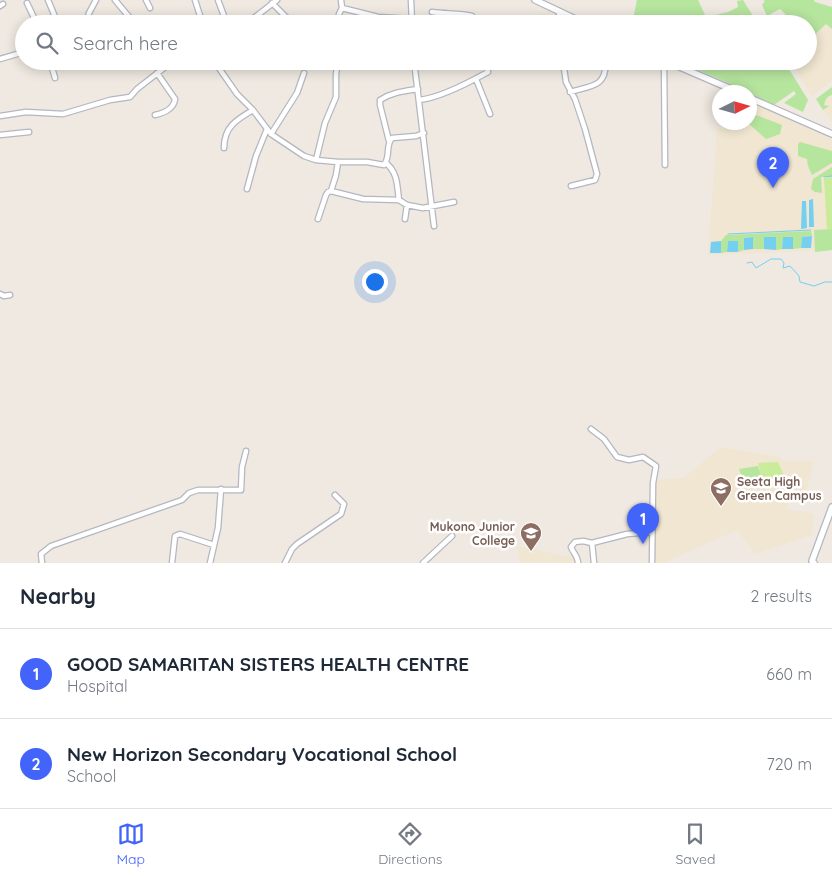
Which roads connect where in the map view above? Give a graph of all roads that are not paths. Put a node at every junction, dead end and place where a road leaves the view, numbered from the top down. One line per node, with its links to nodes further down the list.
1 (48, 0): 18 (street)
2 (96, 0): 19 (street)
3 (115, 0): 20 (street)
4 (146, 0): 13 (street)
5 (194, 0): 21 (street)
6 (218, 0): 22 (street)
7 (277, 0): 12 (street)
8 (341, 0): 14 (street)
9 (411, 0): 27 (street)
10 (535, 0): 15 (street)
11 (27, 3): 17 (street)
12 (272, 3): 23 (street); 24 (street)
13 (150, 8)
14 (342, 8): 25 (street); 26 (street)
15 (559, 11): 29 (street); 30 (street)
16 (432, 12): 28 (street)
17 (33, 15)
18 (54, 15)
19 (88, 15)
20 (128, 15)
21 (199, 15)
22 (224, 15)
23 (257, 15)
24 (285, 15)
25 (339, 15)
26 (370, 15)
27 (412, 15)
28 (468, 15)
29 (559, 15)
30 (567, 15)
31 (15, 55): 32 (street)
32 (0, 59)
33 (53, 70): 45 (street)
34 (161, 70): 43 (street)
35 (220, 70): 52 (street)
36 (337, 70): 64 (street)
37 (415, 70): 48 (street)
38 (487, 70): 46 (street)
39 (564, 70): 49 (street)
40 (605, 70): 49 (street)
41 (665, 70): 67 (street)
42 (686, 70): 47 (street)
43 (157, 73): 54 (street); 55 (street)
44 (304, 73): 59 (street)
45 (55, 78)
46 (476, 79): 50 (street); 53 (street)
47 (722, 85)
48 (418, 89): 50 (street); 62 (street)
49 (570, 92): 68 (street)
50 (420, 100): 58 (street)
51 (757, 101): 60 (street)
52 (252, 110): 56 (street); 63 (street)
53 (490, 114)
54 (0, 116)
55 (155, 116)
56 (267, 129): 59 (street); 69 (street)
57 (29, 132): 61 (street)
58 (424, 133): 62 (street); 74 (street)
59 (271, 134): 64 (street)
60 (832, 134)
61 (0, 135)
62 (390, 141): 66 (street)
63 (224, 148)
64 (316, 160): 65 (street)
65 (338, 162): 66 (street); 70 (street)
66 (386, 163): 71 (street)
67 (665, 164)
68 (571, 186)
69 (247, 189)
70 (331, 191): 71 (street); 75 (street)
71 (399, 200): 73 (street)
72 (454, 202): 74 (street)
73 (407, 205): 74 (street); 76 (street)
74 (432, 206): 77 (street)
75 (318, 219)
76 (404, 219)
77 (434, 226)
78 (0, 294): 79 (street)
79 (10, 295)
80 (591, 429): 87 (street)
81 (246, 451): 82 (street)
82 (221, 489): 90 (street); 92 (street)
83 (335, 495): 95 (street)
84 (832, 507): 85 (street)
85 (827, 520): 86 (street); 91 (street)
86 (832, 526)
87 (652, 532): 89 (street); 99 (street)
88 (452, 536): 96 (street)
89 (592, 542): 97 (street); 98 (street)
90 (214, 545): 93 (street); 94 (street)
91 (811, 562)
92 (42, 563)
93 (172, 563)
94 (210, 563)
95 (285, 563)
96 (423, 563)
97 (578, 563)
98 (594, 563)
99 (652, 563)

